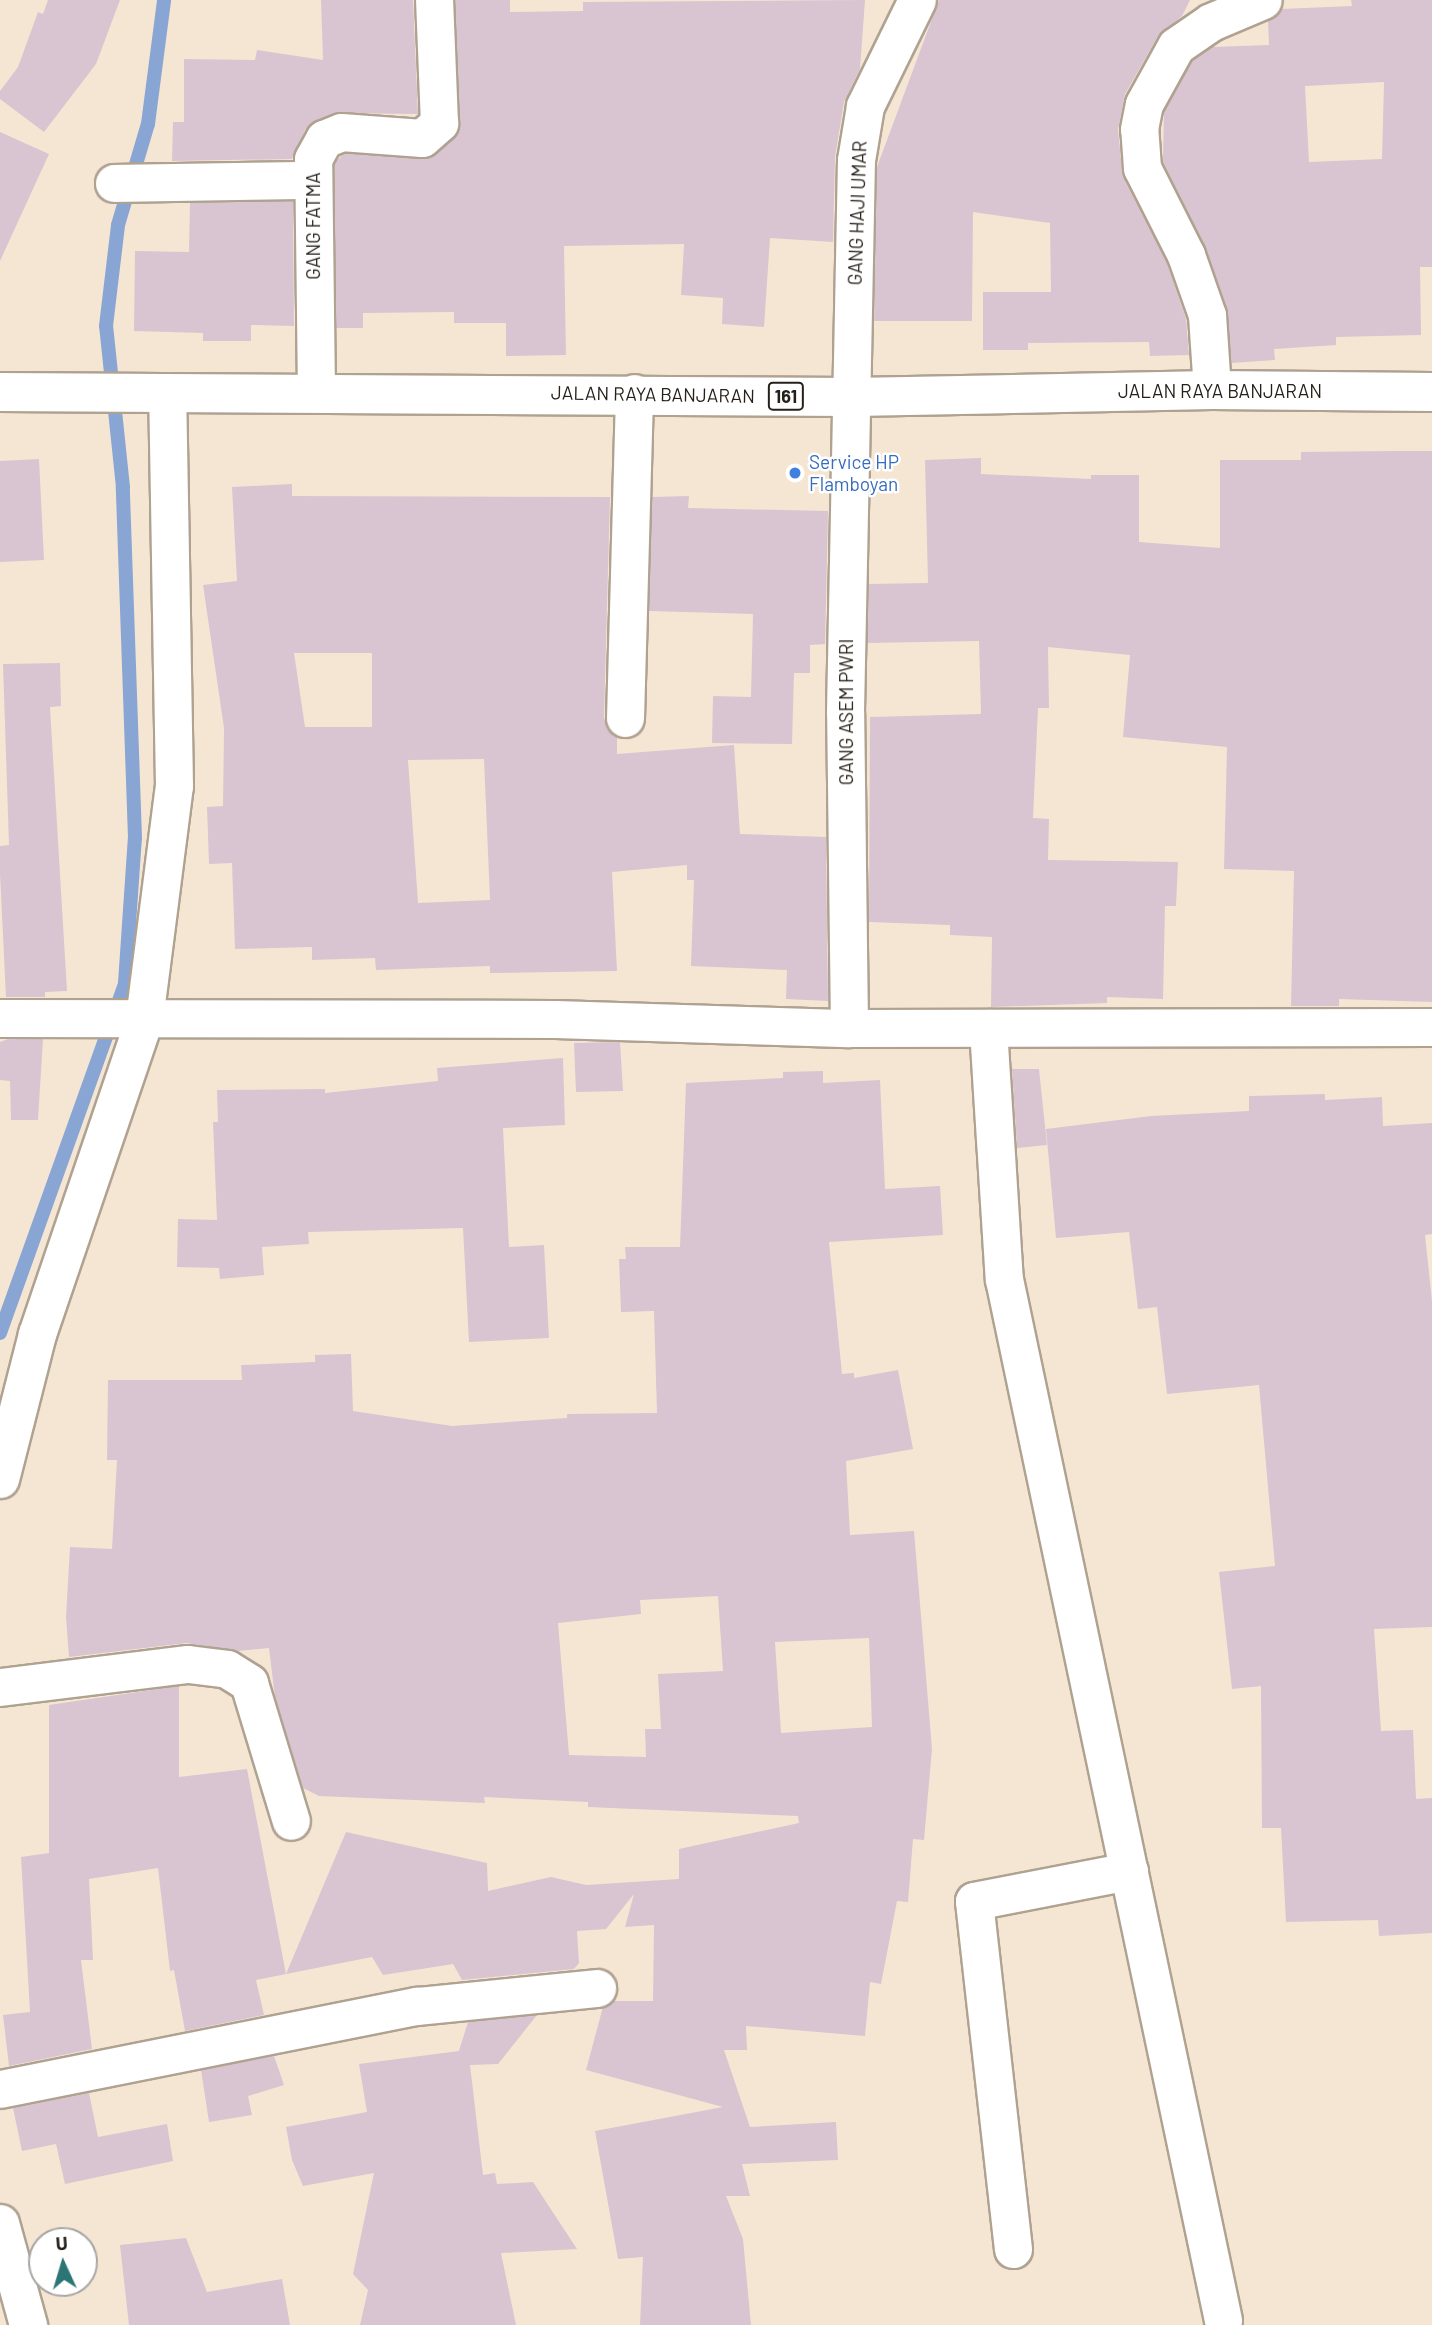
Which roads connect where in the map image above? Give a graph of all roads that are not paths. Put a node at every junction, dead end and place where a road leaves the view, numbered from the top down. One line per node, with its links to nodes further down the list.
1 (433, 0): 4 (street, GANG FATMA)
2 (917, 0): 12 (street, GANG HAJI UMAR)
3 (1263, 0): 7 (street)
4 (312, 180): 5 (street); 9 (street, GANG FATMA)
5 (114, 184)
6 (3, 388): 11 (main road, JALAN RAYA BANJARAN / 161)
7 (1212, 390): 8 (main road, JALAN RAYA BANJARAN / 161); 12 (main road, JALAN RAYA BANJARAN / 161)
8 (1432, 392)
9 (316, 393): 10 (main road, JALAN RAYA BANJARAN / 161); 11 (main road, JALAN RAYA BANJARAN / 161)
10 (634, 393): 12 (main road, JALAN RAYA BANJARAN / 161); 13 (street)
11 (154, 394): 15 (street)
12 (853, 397): 17 (street, GANG ASEM PWRI)
13 (625, 718)
14 (0, 1018): 15 (street)
15 (129, 1020): 17 (street); 19 (street)
16 (1432, 1027): 18 (street)
17 (849, 1028): 18 (street)
18 (988, 1028): 22 (street)
19 (0, 1479)
20 (0, 1687): 21 (street)
21 (291, 1821)
22 (1129, 1871): 26 (street); 27 (street)
23 (597, 1988): 24 (street)
24 (0, 2089)
25 (0, 2223): 28 (street)
26 (1013, 2249)
27 (1223, 2320)
28 (28, 2325)

